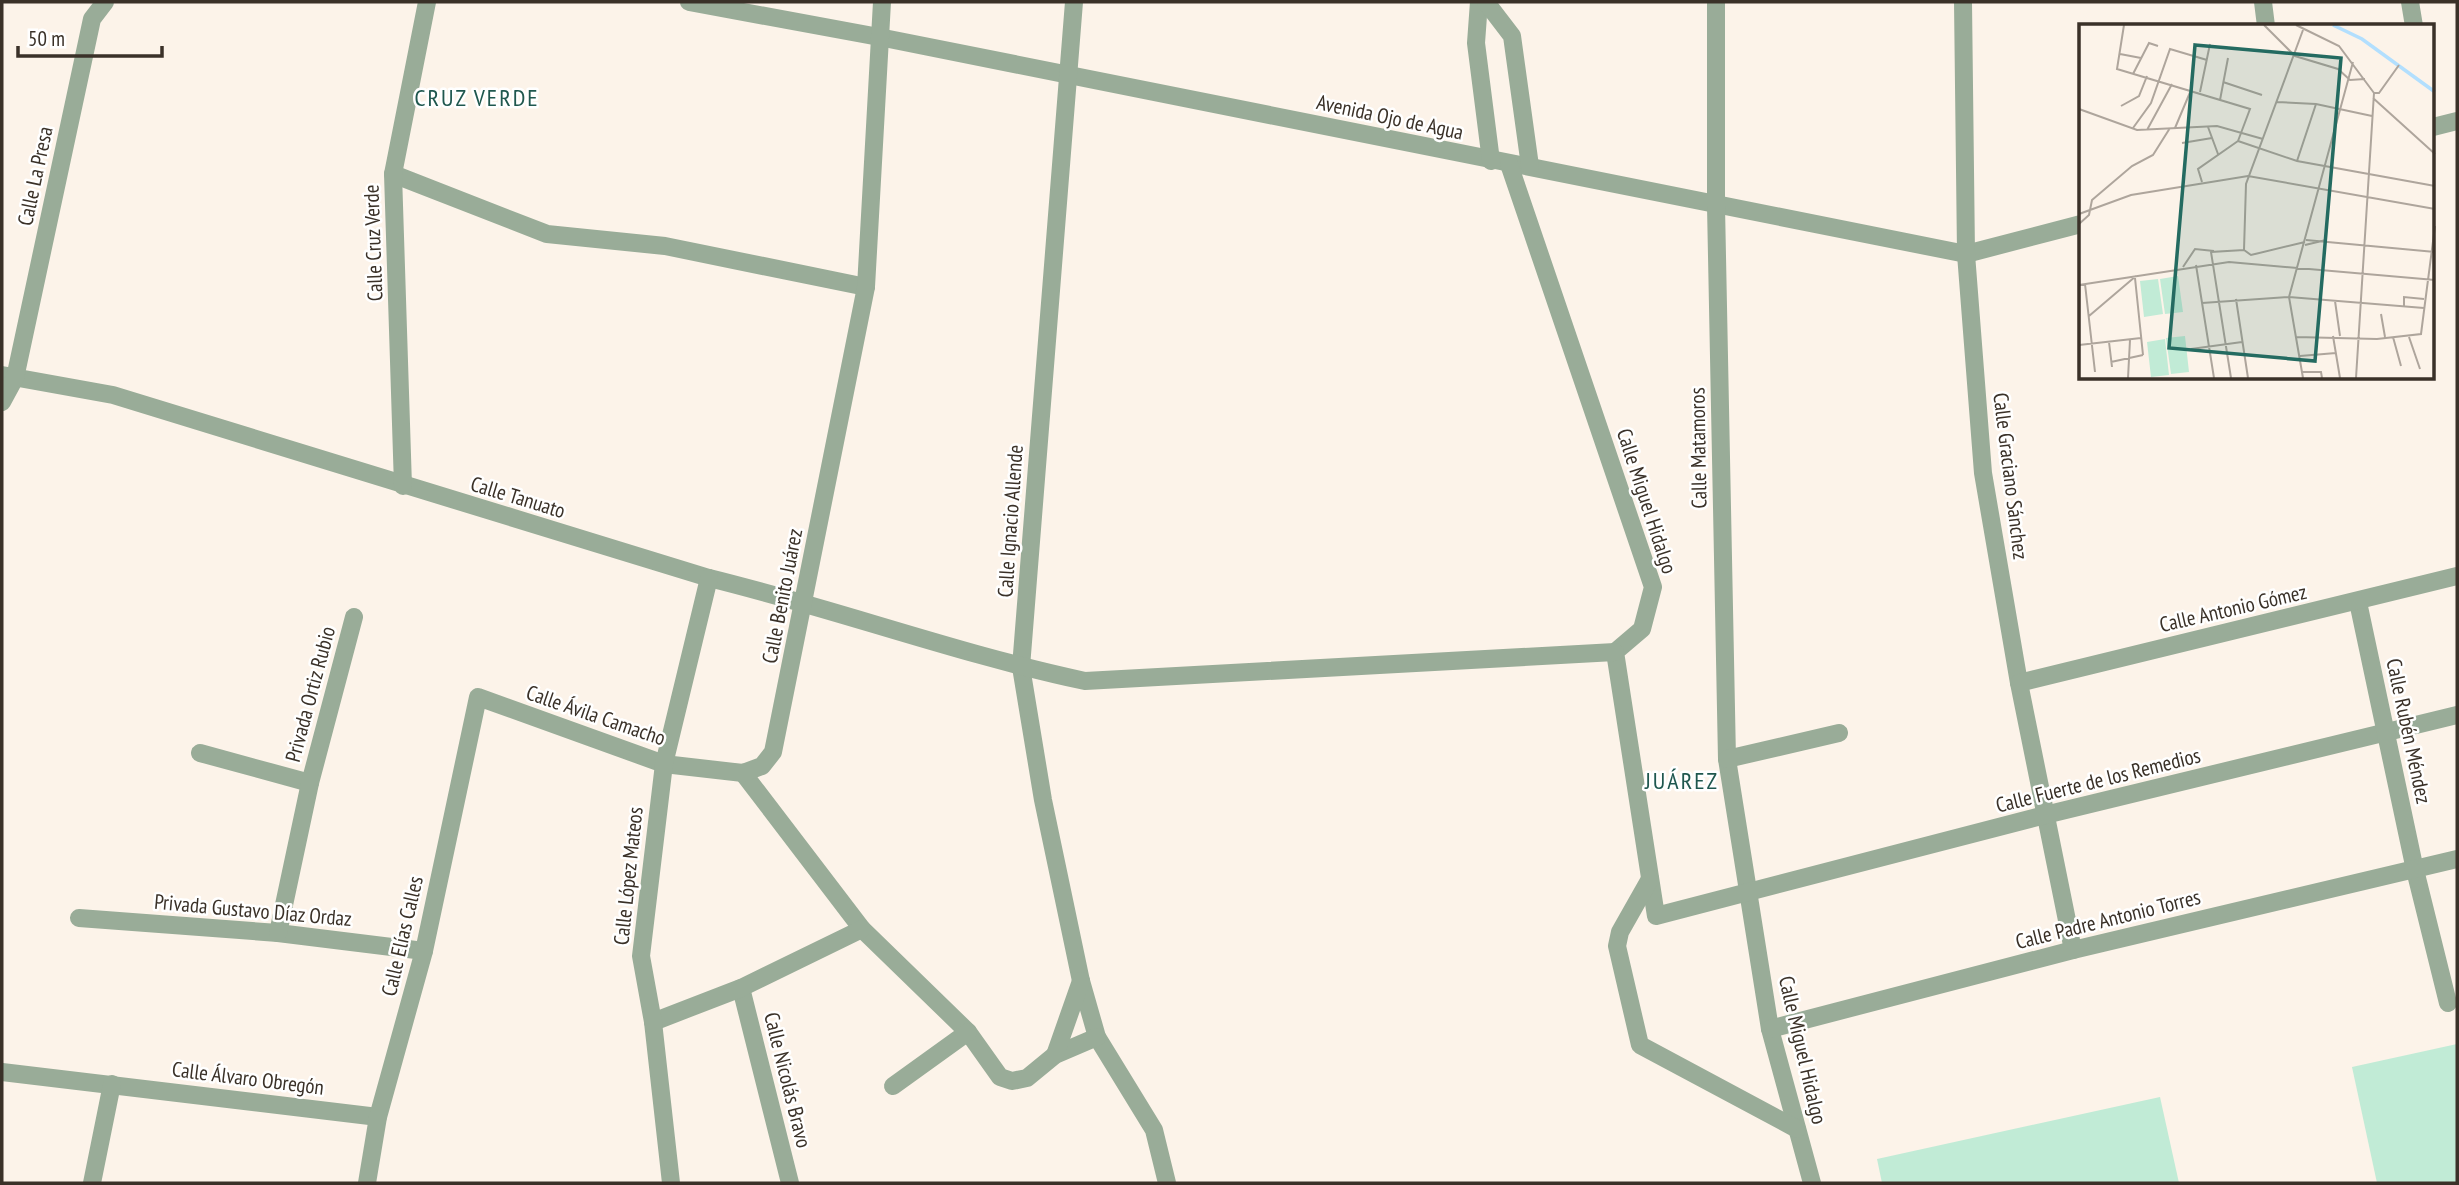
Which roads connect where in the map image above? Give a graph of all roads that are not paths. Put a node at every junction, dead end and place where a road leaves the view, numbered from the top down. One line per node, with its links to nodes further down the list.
1 (105, 2): 26 (street, Calle La Presa)
2 (427, 2): 21 (street, Calle Cruz Verde)
3 (689, 2): 14 (street, Avenida Ojo de Agua)
4 (882, 2): 14 (street, Calle Benito Juárez)
5 (1074, 2): 15 (street, Calle Ignacio Allende)
6 (1479, 2): 18 (street)
7 (1486, 2): 20 (street)
8 (1716, 2): 22 (street, Calle Matamoros)
9 (1963, 2): 24 (street, Calle Graciano Sánchez)
10 (2263, 2): 12 (street)
11 (2410, 2): 13 (street)
12 (2266, 24)
13 (2414, 24)
14 (879, 37): 15 (street, Avenida Ojo de Agua); 25 (street, Calle Benito Juárez)
15 (1068, 75): 18 (street, Avenida Ojo de Agua); 35 (street, Calle Ignacio Allende)
16 (2457, 121): 17 (street)
17 (2434, 127)
18 (1491, 161): 19 (street, Avenida Ojo de Agua)
19 (1509, 164): 20 (street, Avenida Ojo de Agua); 34 (street, Calle Miguel Hidalgo)
20 (1530, 166): 22 (street, Avenida Ojo de Agua)
21 (393, 174): 25 (street); 28 (street, Calle Cruz Verde)
22 (1716, 206): 24 (street, Avenida Ojo de Agua); 42 (street, Calle Matamoros)
23 (2079, 225): 24 (street, Avenida Ojo de Agua)
24 (1966, 254): 36 (street, Calle Graciano Sánchez)
25 (866, 288): 31 (street, Calle Benito Juárez)
26 (9, 376): 27 (street, Calle La Presa); 28 (street, Calle Tanuato)
27 (2, 402)
28 (403, 486): 30 (street, Calle Tanuato)
29 (2457, 576): 32 (street, Calle Antonio Gómez)
30 (709, 578): 31 (street, Calle Tanuato); 43 (street, Calle López Mateos)
31 (805, 602): 35 (street, Calle Tanuato); 44 (street, Calle Benito Juárez)
32 (2358, 602): 36 (street, Calle Antonio Gómez); 40 (street, Calle Rubén Méndez)
33 (354, 617): 45 (street, Privada Ortiz Rubio)
34 (1615, 652): 35 (street, Calle Tanuato); 49 (street)
35 (1021, 667): 56 (street, Calle Ignacio Allende)
36 (2020, 683): 46 (street, Calle Graciano Sánchez)
37 (478, 697): 43 (street, Calle Ávila Camacho); 55 (street, Calle Elías Calles)
38 (2457, 715): 40 (street, Calle Fuerte de los Remedios)
39 (1839, 733): 42 (street)
40 (2387, 734): 46 (street, Calle Fuerte de los Remedios); 48 (street, Calle Rubén Méndez)
41 (200, 753): 45 (street, Privada Ortiz Rubio)
42 (1727, 759): 50 (street, Calle Matamoros)
43 (664, 764): 44 (street, Calle Ávila Camacho); 59 (street, Calle López Mateos)
44 (743, 773): 52 (street)
45 (310, 783): 53 (street, Privada Ortiz Rubio)
46 (2045, 815): 50 (street, Calle Fuerte de los Remedios); 54 (street, Calle Graciano Sánchez)
47 (2457, 859): 48 (street, Calle Padre Antonio Torres)
48 (2415, 870): 54 (street, Calle Padre Antonio Torres); 58 (street, Calle Rubén Méndez)
49 (1650, 879): 50 (street); 68 (street)
50 (1749, 891): 60 (street, Calle Miguel Hidalgo)
51 (79, 918): 53 (street, Privada Gustavo Díaz Ordaz)
52 (862, 929): 57 (street); 61 (street)
53 (278, 933): 55 (street, Privada Gustavo Díaz Ordaz)
54 (2073, 950): 60 (street, Calle Padre Antonio Torres)
55 (424, 951): 67 (street, Calle Elías Calles)
56 (1081, 981): 62 (street, Calle Ignacio Allende); 63 (street)
57 (741, 988): 59 (street); 72 (street, Calle Nicolás Bravo)
58 (2448, 1003)
59 (653, 1022): 71 (street, Calle López Mateos)
60 (1770, 1029): 68 (street, Calle Miguel Hidalgo)
61 (968, 1032): 63 (street); 66 (street)
62 (1097, 1037): 63 (street); 73 (street, Calle Ignacio Allende)
63 (1055, 1055)
64 (2, 1072): 65 (street, Calle Álvaro Obregón)
65 (112, 1084): 67 (street, Calle Álvaro Obregón); 69 (street)
66 (893, 1086)
67 (378, 1117): 70 (street, Calle Elías Calles)
68 (1797, 1129): 74 (street, Calle Miguel Hidalgo)
69 (92, 1183)
70 (367, 1183)
71 (671, 1183)
72 (790, 1183)
73 (1167, 1183)
74 (1812, 1183)

